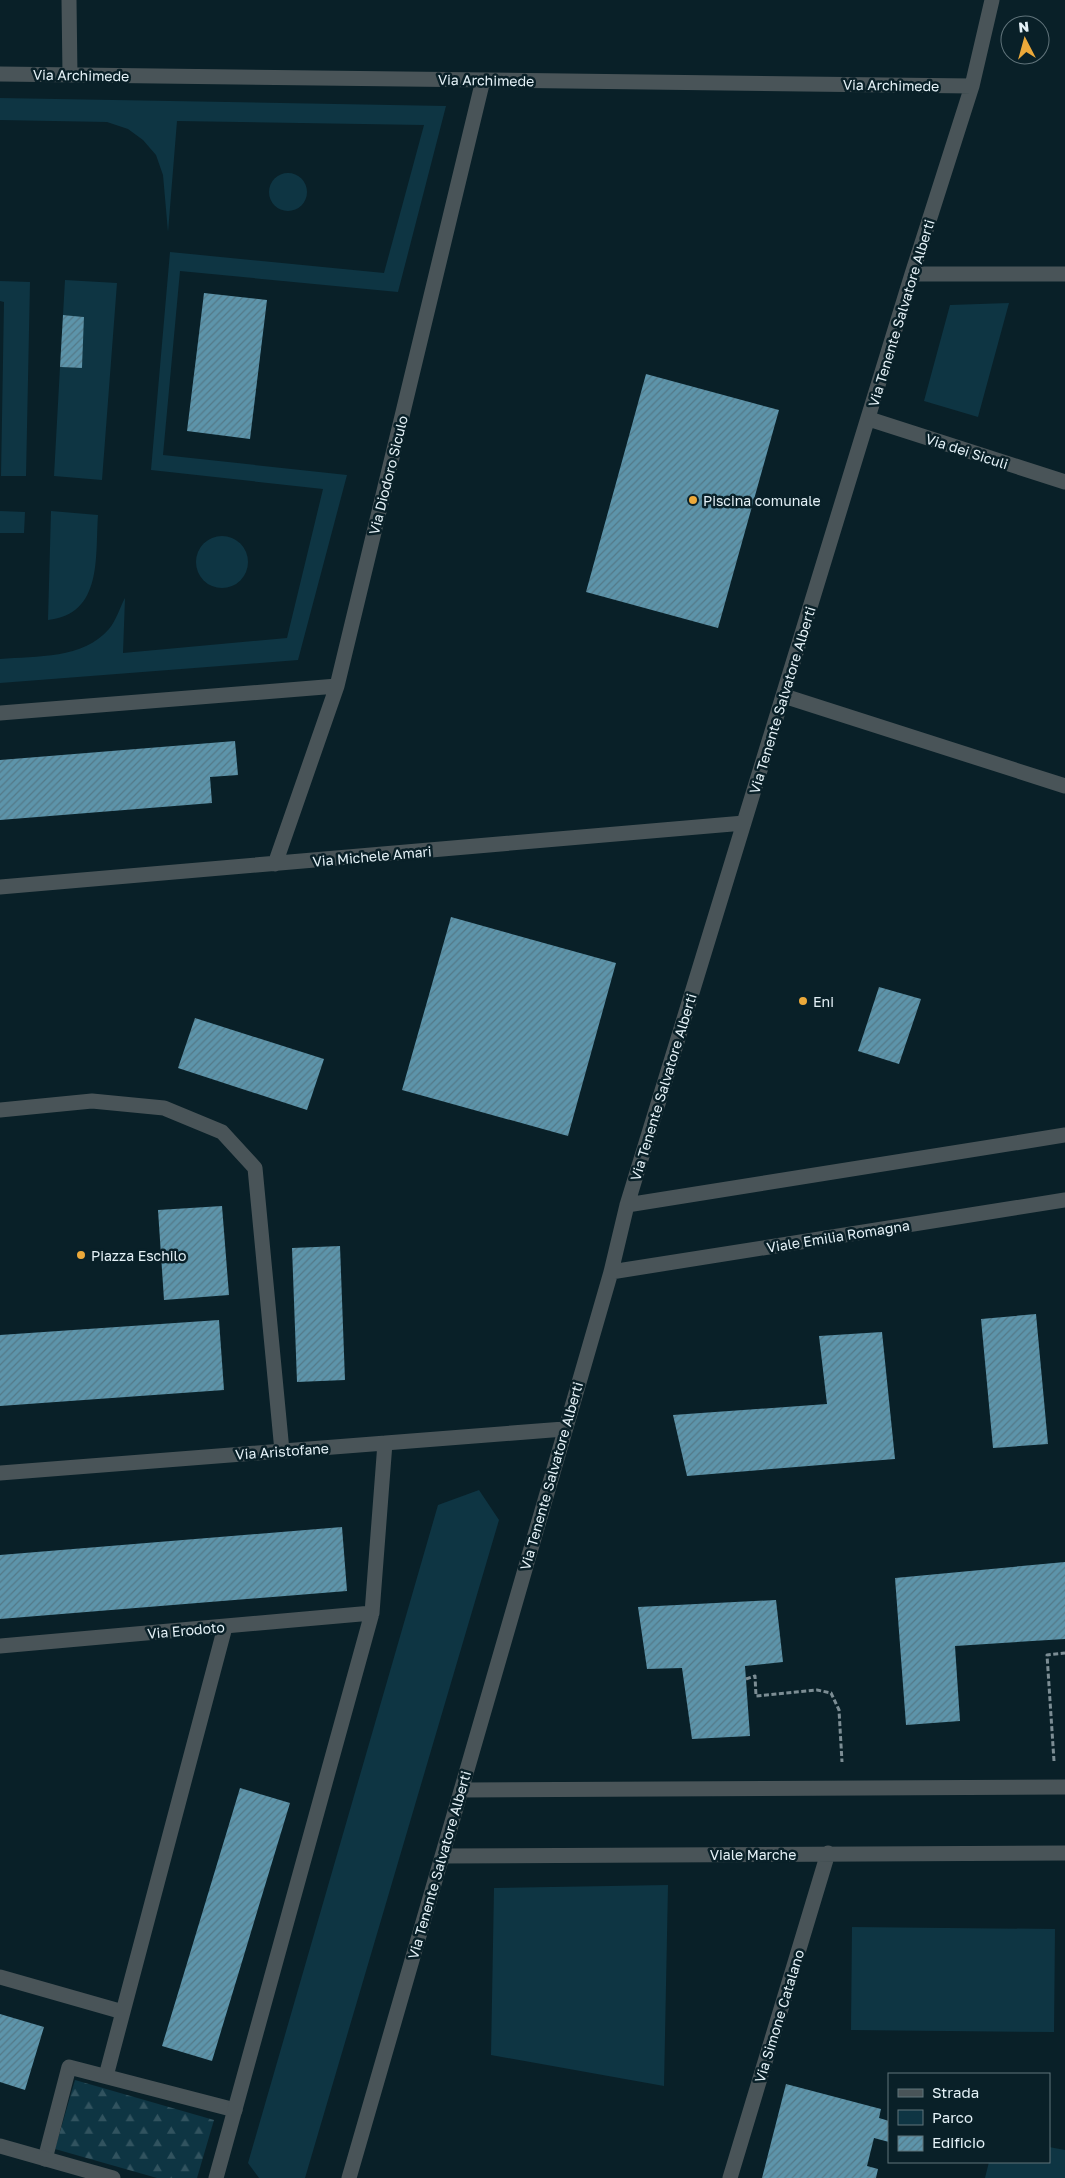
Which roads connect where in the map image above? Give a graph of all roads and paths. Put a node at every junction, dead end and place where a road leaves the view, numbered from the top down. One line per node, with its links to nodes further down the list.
1 (69, 0): 4 (street)
2 (992, 0): 6 (street, Via Tenente Salvatore Alberti)
3 (0, 74): 4 (street, Via Archimede)
4 (70, 75): 5 (street, Via Archimede)
5 (483, 80): 6 (street, Via Archimede); 11 (street, Via Diodoro Siculo)
6 (972, 86): 7 (street, Via Tenente Salvatore Alberti)
7 (912, 274): 8 (street); 9 (street, Via Tenente Salvatore Alberti)
8 (1065, 274)
9 (869, 419): 10 (street, Via dei Siculi); 12 (street, Via Tenente Salvatore Alberti)
10 (1065, 482)
11 (337, 686): 13 (street); 16 (street, Via Diodoro Siculo)
12 (784, 696): 14 (street); 15 (street, Via Tenente Salvatore Alberti)
13 (0, 713)
14 (1065, 786)
15 (744, 824): 16 (street, Via Michele Amari); 21 (street, Via Tenente Salvatore Alberti)
16 (275, 864): 17 (street, Via Michele Amari)
17 (0, 888)
18 (0, 1110): 25 (street)
19 (1065, 1135): 21 (street)
20 (1065, 1200): 22 (street, Viale Emilia Romagna)
21 (627, 1205): 22 (street, Via Tenente Salvatore Alberti)
22 (611, 1272): 23 (street, Via Tenente Salvatore Alberti)
23 (564, 1429): 24 (street, Via Aristofane); 34 (street, Via Tenente Salvatore Alberti)
24 (385, 1443): 25 (street, Via Aristofane); 27 (street)
25 (282, 1451): 26 (street, Via Aristofane)
26 (0, 1473)
27 (372, 1613): 28 (street, Via Erodoto); 41 (street)
28 (225, 1627): 29 (street, Via Erodoto); 39 (street)
29 (0, 1646)
30 (1065, 1653): 32 (path)
31 (746, 1679): 33 (path)
32 (1060, 1787): 33 (street)
33 (844, 1788): 34 (street)
34 (462, 1790): 37 (street, Via Tenente Salvatore Alberti)
35 (828, 1853): 36 (street, Viale Marche); 37 (street, Viale Marche); 47 (street, Via Simone Catalano)
36 (1065, 1853)
37 (442, 1856): 46 (street, Via Tenente Salvatore Alberti)
38 (0, 1977): 39 (street)
39 (122, 2012): 40 (street)
40 (106, 2076): 41 (street); 43 (street)
41 (235, 2110): 45 (street)
42 (0, 2146): 43 (street)
43 (45, 2158): 44 (street)
44 (112, 2178)
45 (216, 2178)
46 (348, 2178)
47 (730, 2178)

